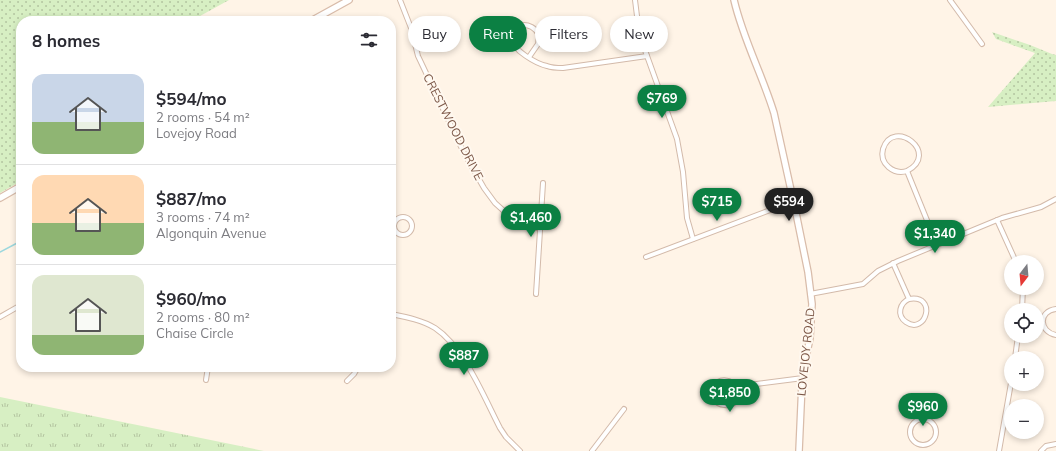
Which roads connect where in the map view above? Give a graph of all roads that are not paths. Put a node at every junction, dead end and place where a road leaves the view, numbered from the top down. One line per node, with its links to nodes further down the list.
1 (349, 0): 6 (main road)
2 (400, 0): 18 (street, CRESTWOOD DRIVE)
3 (635, 0): 8 (street)
4 (734, 0): 15 (main road, LOVEJOY ROAD)
5 (950, 0): 7 (street)
6 (320, 16)
7 (982, 44)
8 (647, 56): 9 (street); 20 (street)
9 (529, 58): 9 (street)
10 (908, 171): 10 (street); 21 (street)
11 (542, 182): 18 (street)
12 (16, 189): 13 (main road)
13 (0, 198)
14 (1056, 199): 17 (street)
15 (794, 201): 20 (street); 26 (main road, LOVEJOY ROAD)
16 (396, 220): 19 (street)
17 (997, 220): 21 (street); 22 (street)
18 (540, 229): 25 (street)
19 (396, 230)
20 (693, 239): 23 (street)
21 (937, 245): 24 (street)
22 (1013, 255)
23 (646, 257)
24 (893, 264): 26 (street); 27 (street)
25 (536, 294)
26 (810, 294): 37 (main road, LOVEJOY ROAD)
27 (909, 299): 27 (street)
28 (16, 308): 31 (street)
29 (1056, 309): 32 (street)
30 (396, 315): 45 (street)
31 (0, 317)
32 (1044, 318)
33 (1044, 326): 34 (street)
34 (1056, 335)
35 (207, 372): 38 (street)
36 (355, 372): 39 (street)
37 (803, 378): 40 (street); 47 (main road, LOVEJOY ROAD)
38 (206, 380)
39 (346, 381)
40 (737, 388): 40 (street)
41 (1009, 391): 49 (street)
42 (624, 409): 46 (street)
43 (1056, 444): 50 (street)
44 (924, 446): 44 (street); 48 (street)
45 (520, 451)
46 (592, 451)
47 (799, 451)
48 (924, 451)
49 (998, 451)
50 (1041, 451)

